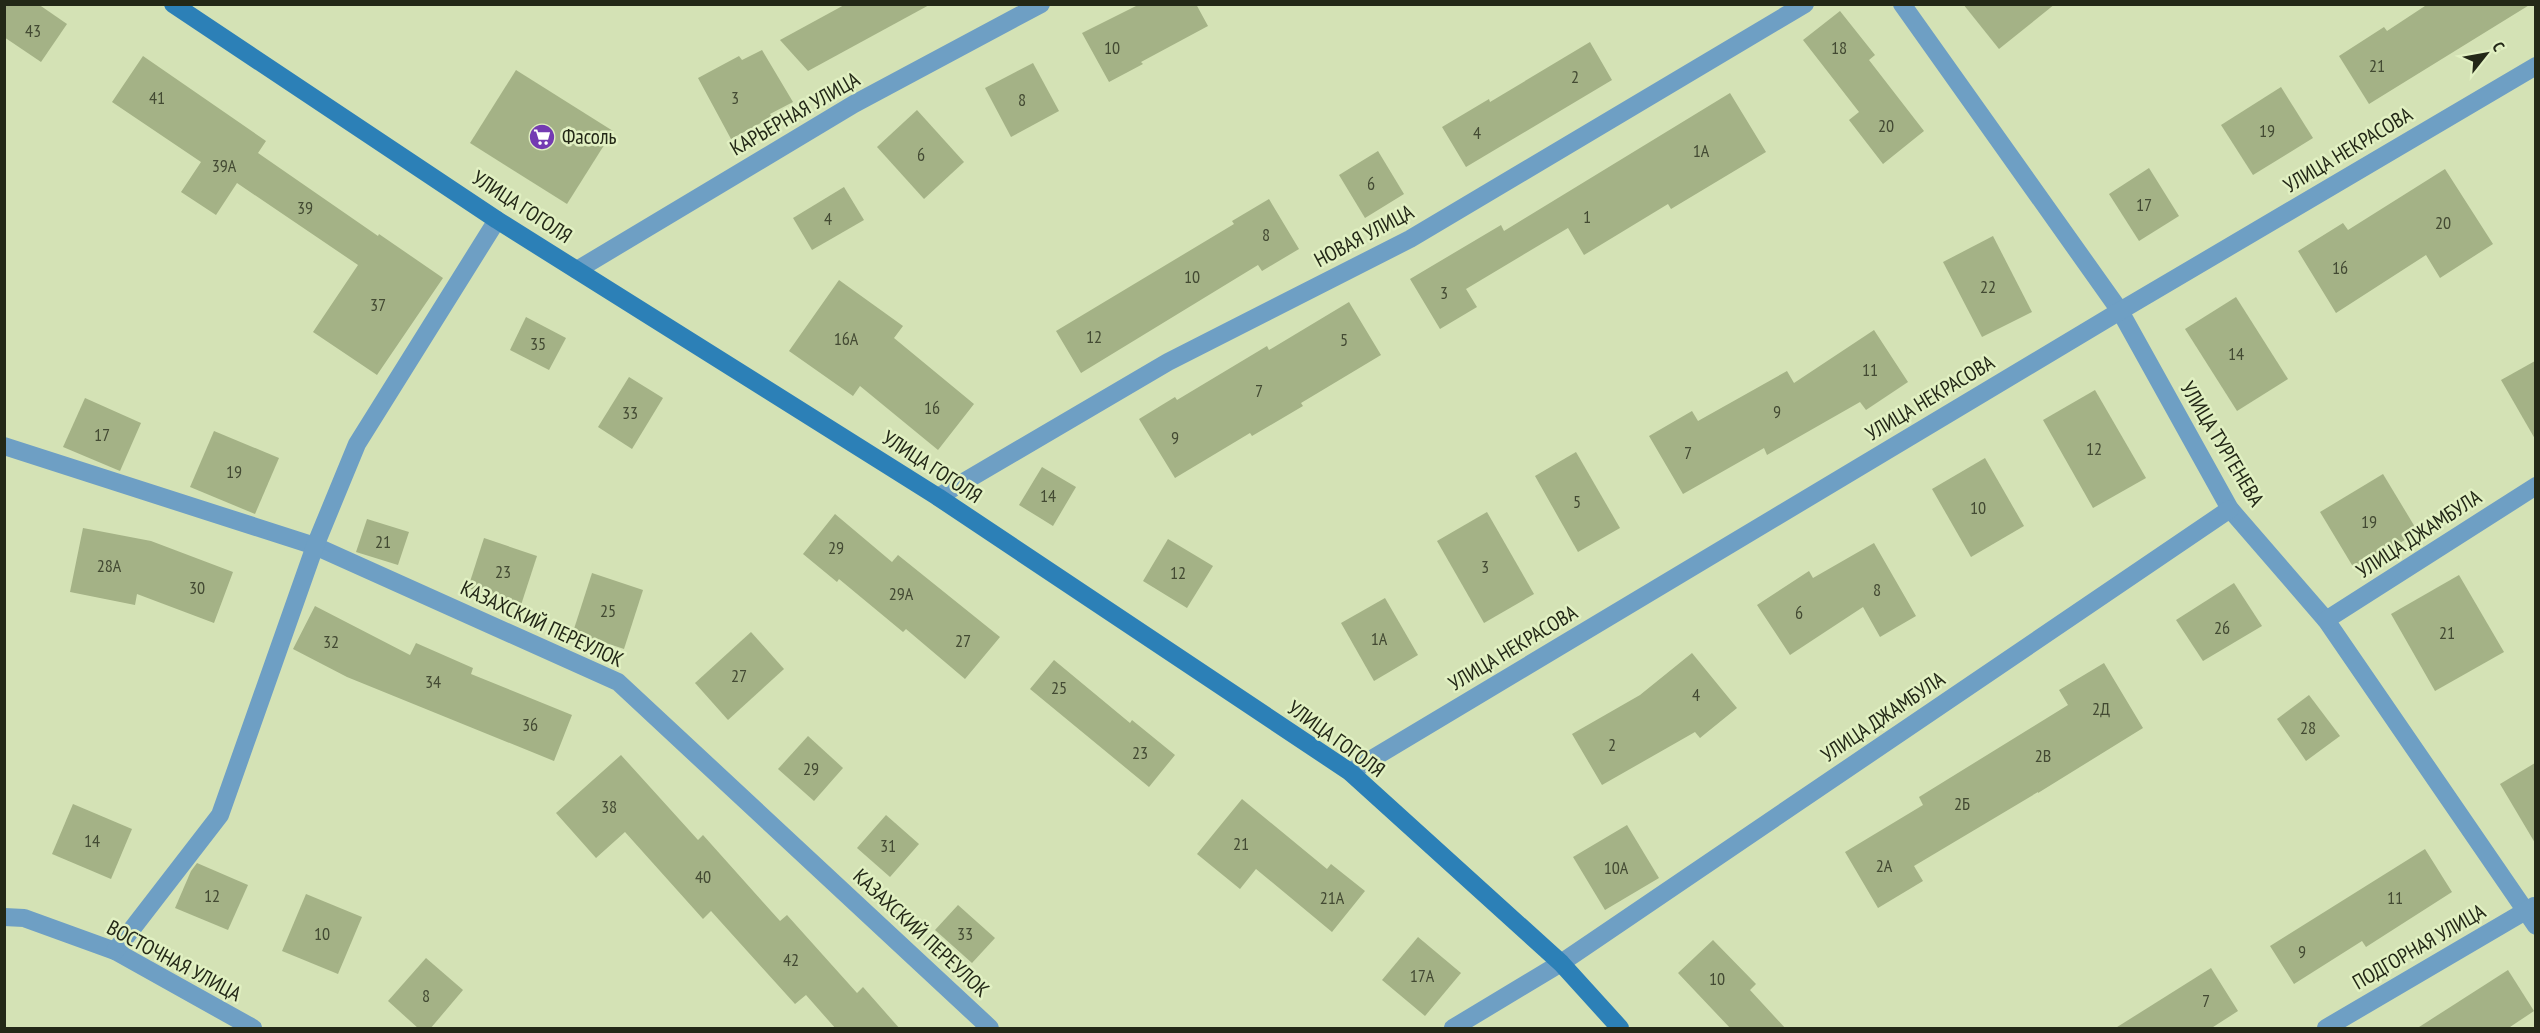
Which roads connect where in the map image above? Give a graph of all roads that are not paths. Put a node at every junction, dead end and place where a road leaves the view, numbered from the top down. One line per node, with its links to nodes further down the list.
1 (173, 4): 6 (street, УЛИЦА ГОГОЛЯ)
2 (1041, 4): 7 (street, КАРЬЕРНАЯ УЛИЦА)
3 (1805, 4): 11 (street, НОВАЯ УЛИЦА)
4 (1902, 4): 8 (street, УЛИЦА ТУРГЕНЕВА)
5 (2535, 66): 8 (street, УЛИЦА НЕКРАСОВА)
6 (497, 220): 7 (street, УЛИЦА ГОГОЛЯ); 13 (street)
7 (577, 270): 11 (street, УЛИЦА ГОГОЛЯ)
8 (2120, 311): 12 (street, УЛИЦА ТУРГЕНЕВА); 15 (street, УЛИЦА НЕКРАСОВА)
9 (4, 447): 13 (street, КАЗАХСКИЙ ПЕРЕУЛОК)
10 (2535, 486): 14 (street, УЛИЦА ДЖАМБУЛА)
11 (938, 497): 15 (street, УЛИЦА ГОГОЛЯ)
12 (2230, 509): 14 (street, УЛИЦА ТУРГЕНЕВА); 20 (street, УЛИЦА ДЖАМБУЛА)
13 (315, 546): 19 (street); 22 (street, КАЗАХСКИЙ ПЕРЕУЛОК)
14 (2326, 620): 16 (street, УЛИЦА ТУРГЕНЕВА)
15 (1350, 772): 20 (street, УЛИЦА ГОГОЛЯ)
16 (2530, 908): 18 (street, УЛИЦА ТУРГЕНЕВА); 25 (street, ПОДГОРНАЯ УЛИЦА)
17 (4, 917): 19 (street, ВОСТОЧНАЯ УЛИЦА)
18 (2535, 927)
19 (115, 951): 21 (street, ВОСТОЧНАЯ УЛИЦА)
20 (1562, 963): 23 (street, УЛИЦА ДЖАМБУЛА); 24 (street, УЛИЦА ГОГОЛЯ)
21 (253, 1029)
22 (990, 1029)
23 (1454, 1029)
24 (1620, 1029)
25 (2325, 1029)

